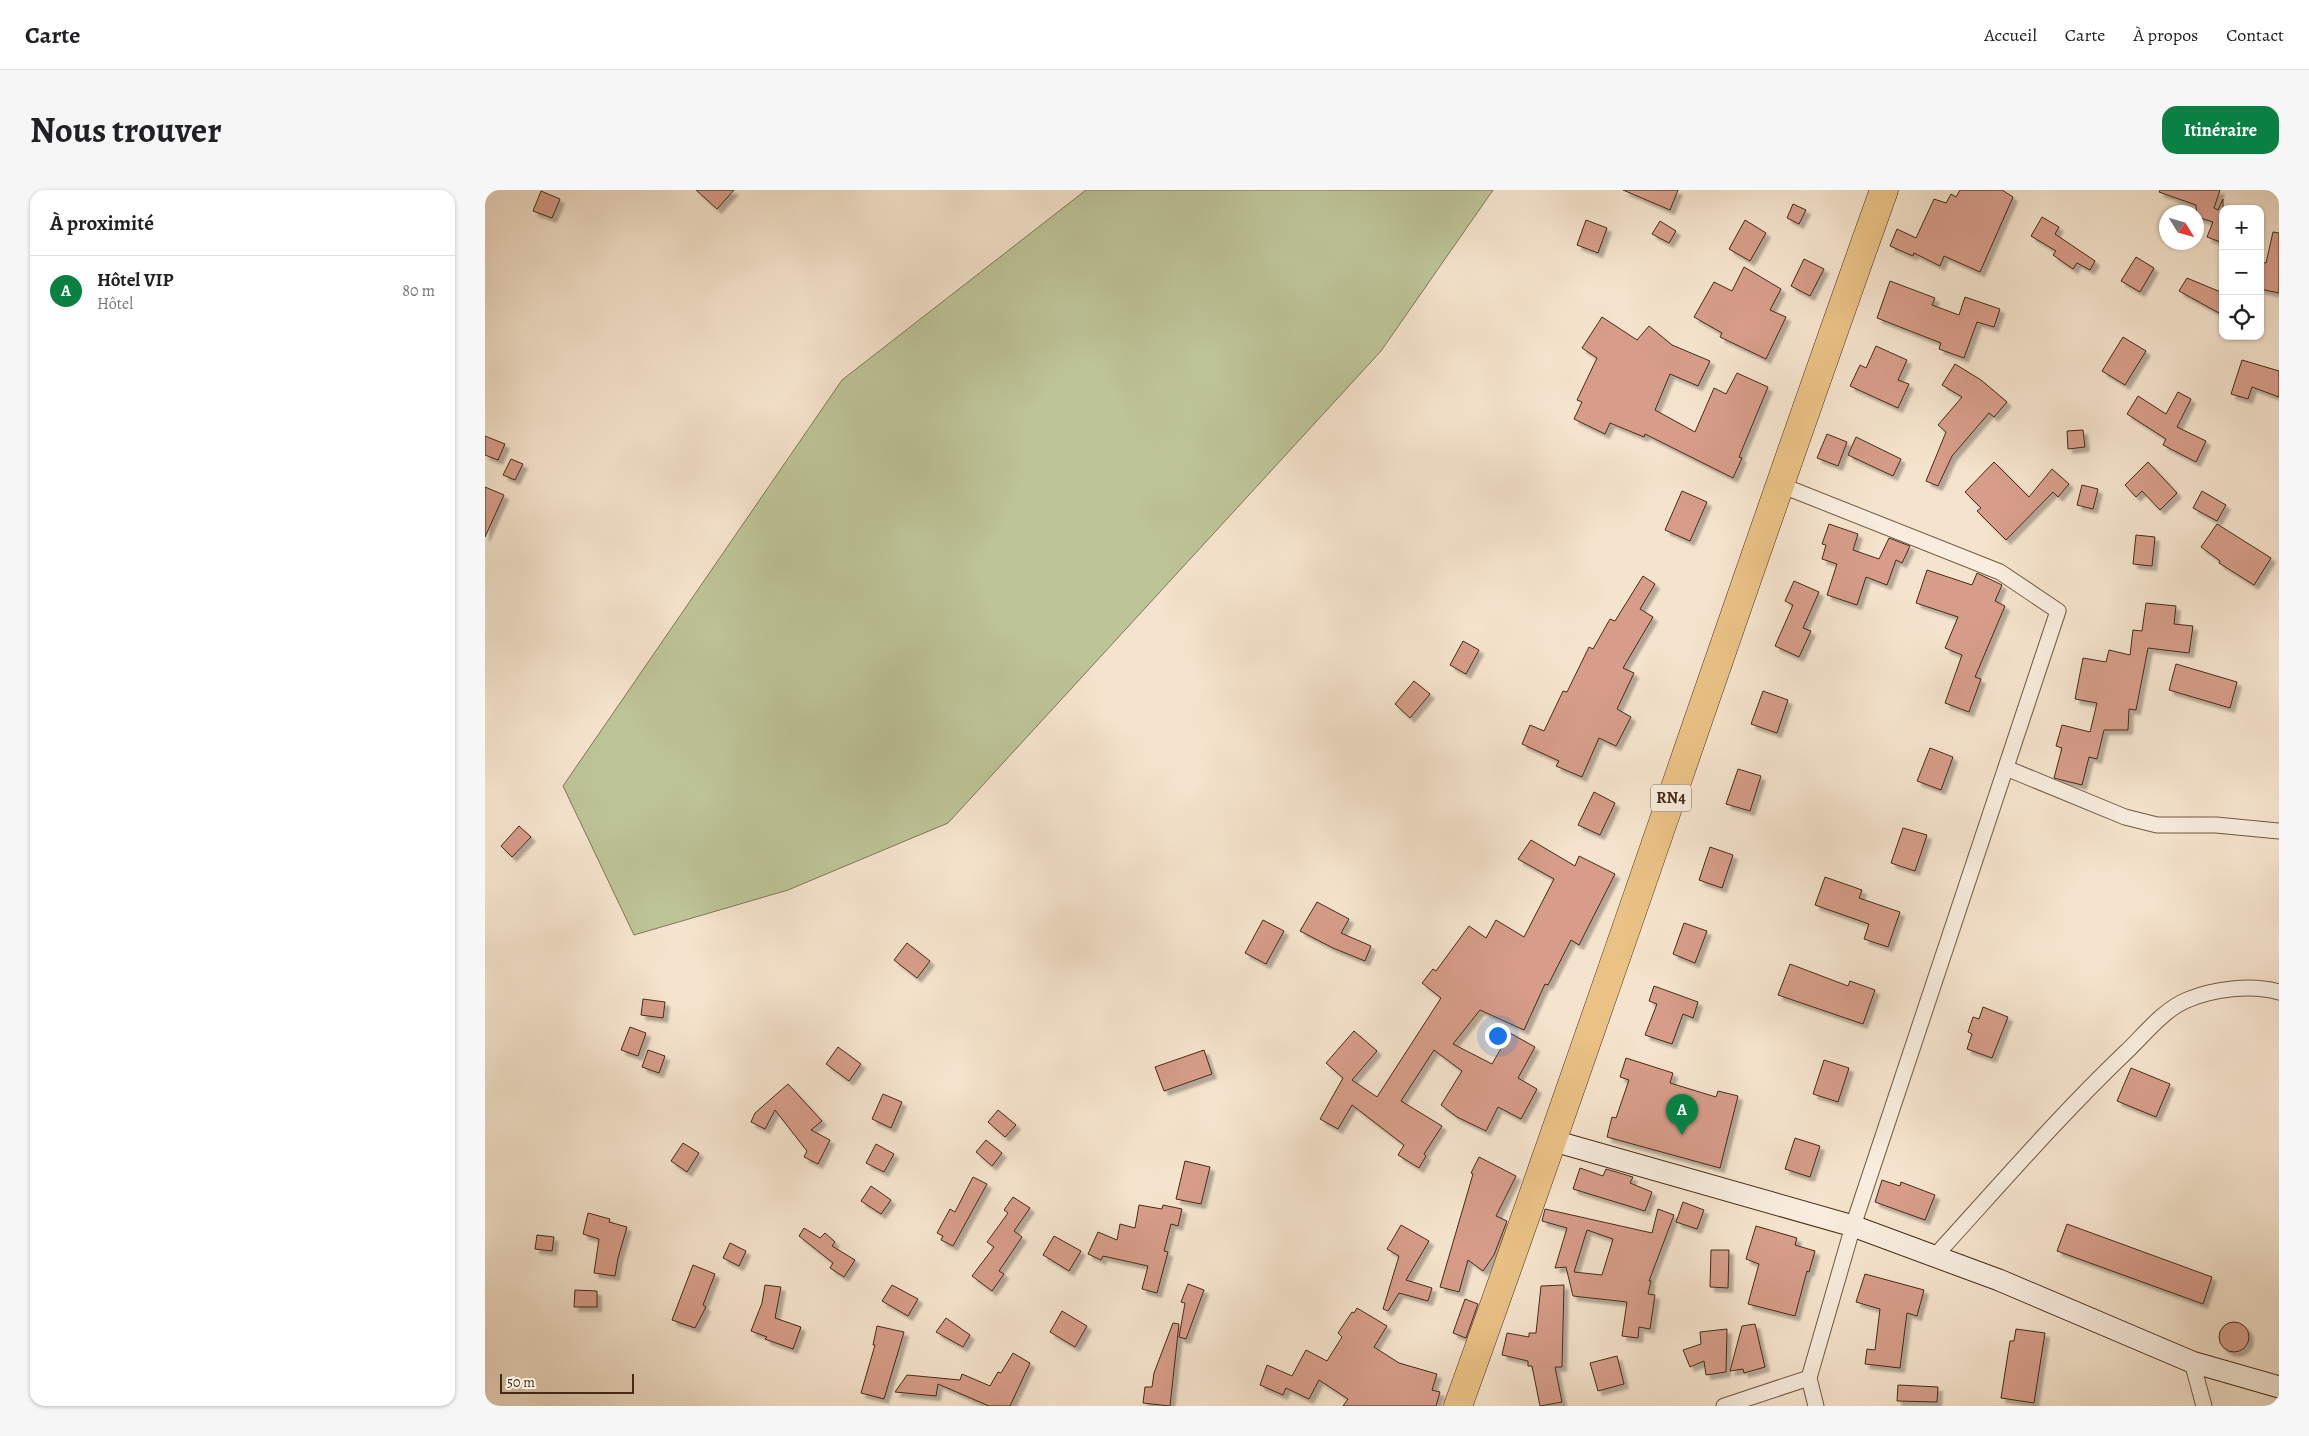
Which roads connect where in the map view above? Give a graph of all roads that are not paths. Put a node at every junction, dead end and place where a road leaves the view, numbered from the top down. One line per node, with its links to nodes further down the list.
1 (1883, 190): 2 (highway, RN4)
2 (1778, 484): 3 (street); 6 (highway, RN4)
3 (2006, 768): 4 (street); 7 (street)
4 (2279, 831)
5 (2279, 992): 8 (street)
6 (1554, 1141): 7 (street); 12 (highway, RN4)
7 (1853, 1226): 8 (street); 10 (street)
8 (1935, 1256): 9 (street)
9 (2192, 1362): 11 (street); 15 (street)
10 (1809, 1378): 13 (street); 14 (street)
11 (2279, 1387)
12 (1458, 1406)
13 (1724, 1406)
14 (1816, 1406)
15 (2204, 1406)

